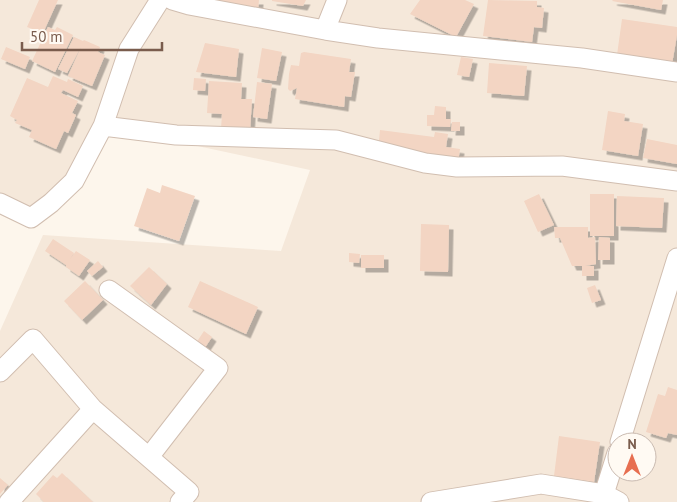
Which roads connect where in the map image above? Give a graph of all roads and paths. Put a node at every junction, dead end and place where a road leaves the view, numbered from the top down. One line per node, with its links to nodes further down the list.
1 (160, 0): 6 (street)
2 (172, 0): 4 (street)
3 (337, 0): 4 (street)
4 (325, 30): 5 (street)
5 (677, 72)
6 (103, 126): 7 (street); 8 (street)
7 (677, 181)
8 (0, 203)
9 (677, 258): 13 (street)
10 (109, 290): 14 (street)
11 (0, 372): 12 (street)
12 (93, 409): 14 (street); 18 (street)
13 (623, 432)
14 (149, 457): 17 (street)
15 (613, 482): 16 (street)
16 (611, 498): 19 (street)
17 (190, 499)
18 (9, 502)
19 (431, 502)

